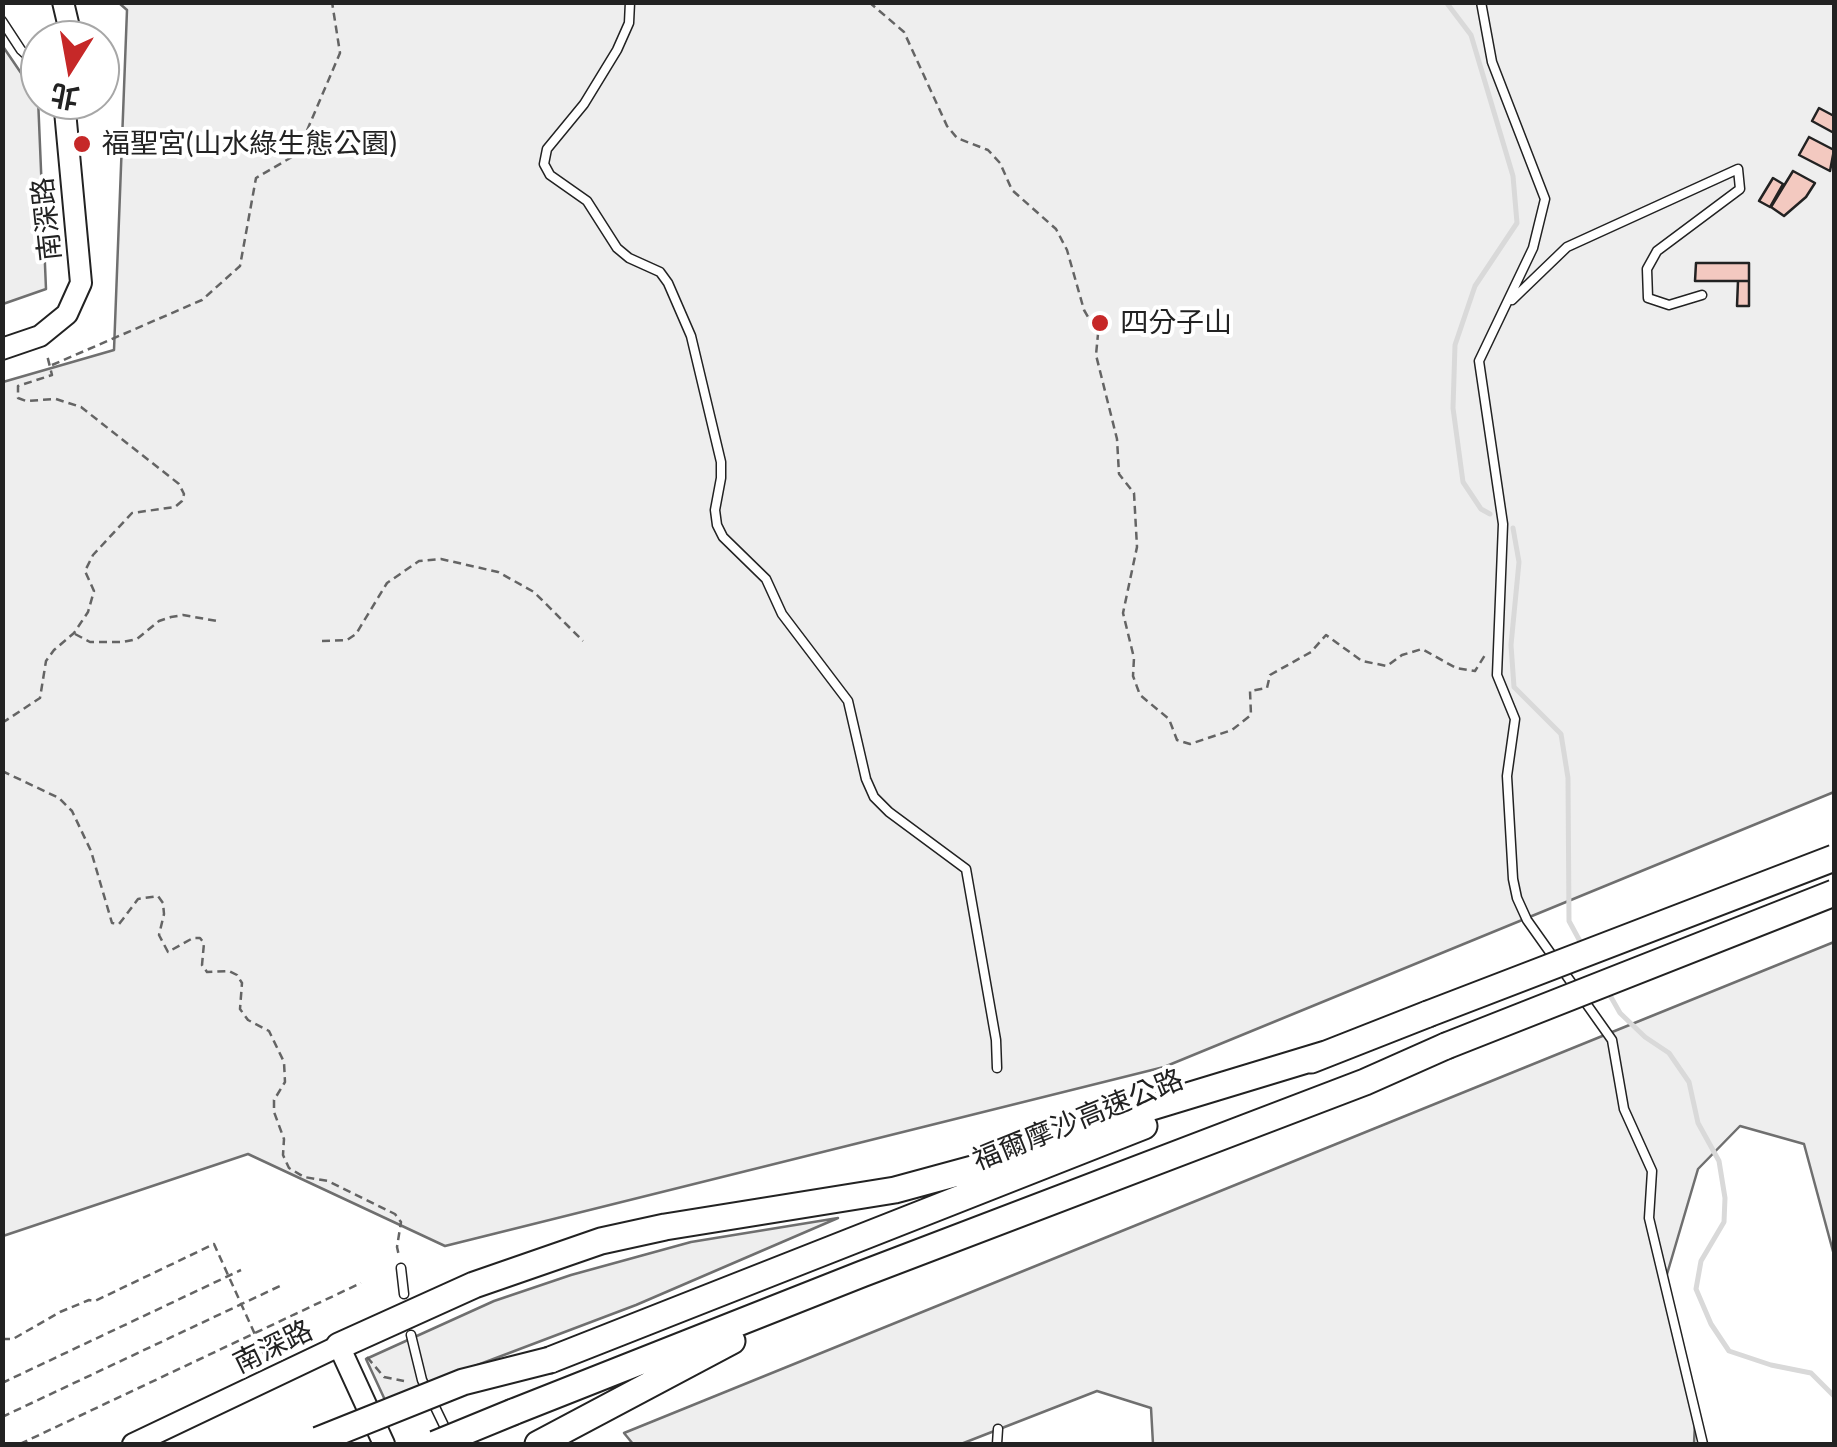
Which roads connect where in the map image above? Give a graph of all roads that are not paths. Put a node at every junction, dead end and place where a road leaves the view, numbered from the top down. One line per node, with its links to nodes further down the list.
1 (630, 2): 12 (lane)
2 (1481, 2): 7 (lane)
3 (2, 21): 4 (lane)
4 (20, 48)
5 (66, 120): 8 (main road, 南深路)
6 (1702, 294): 7 (lane)
7 (1505, 306): 28 (lane)
8 (2, 349)
9 (1834, 858): 11 (highway, 福爾摩沙高速公路, bridge)
10 (1834, 893): 14 (highway, bridge)
11 (1326, 1054): 17 (highway); 18 (highway, 福爾摩沙高速公路)
12 (997, 1068)
13 (402, 1268): 15 (lane)
14 (862, 1274): 24 (highway, bridge); 26 (highway)
15 (404, 1294)
16 (411, 1335): 25 (lane)
17 (338, 1346): 21 (main road, 南深路); 23 (main road, 南深路)
18 (550, 1360): 20 (highway, bridge); 22 (highway, 福爾摩沙高速公路, bridge)
19 (998, 1429): 27 (lane)
20 (312, 1442)
21 (133, 1444)
22 (346, 1444)
23 (384, 1444)
24 (435, 1444)
25 (452, 1444)
26 (538, 1444)
27 (997, 1444)
28 (1704, 1444)

